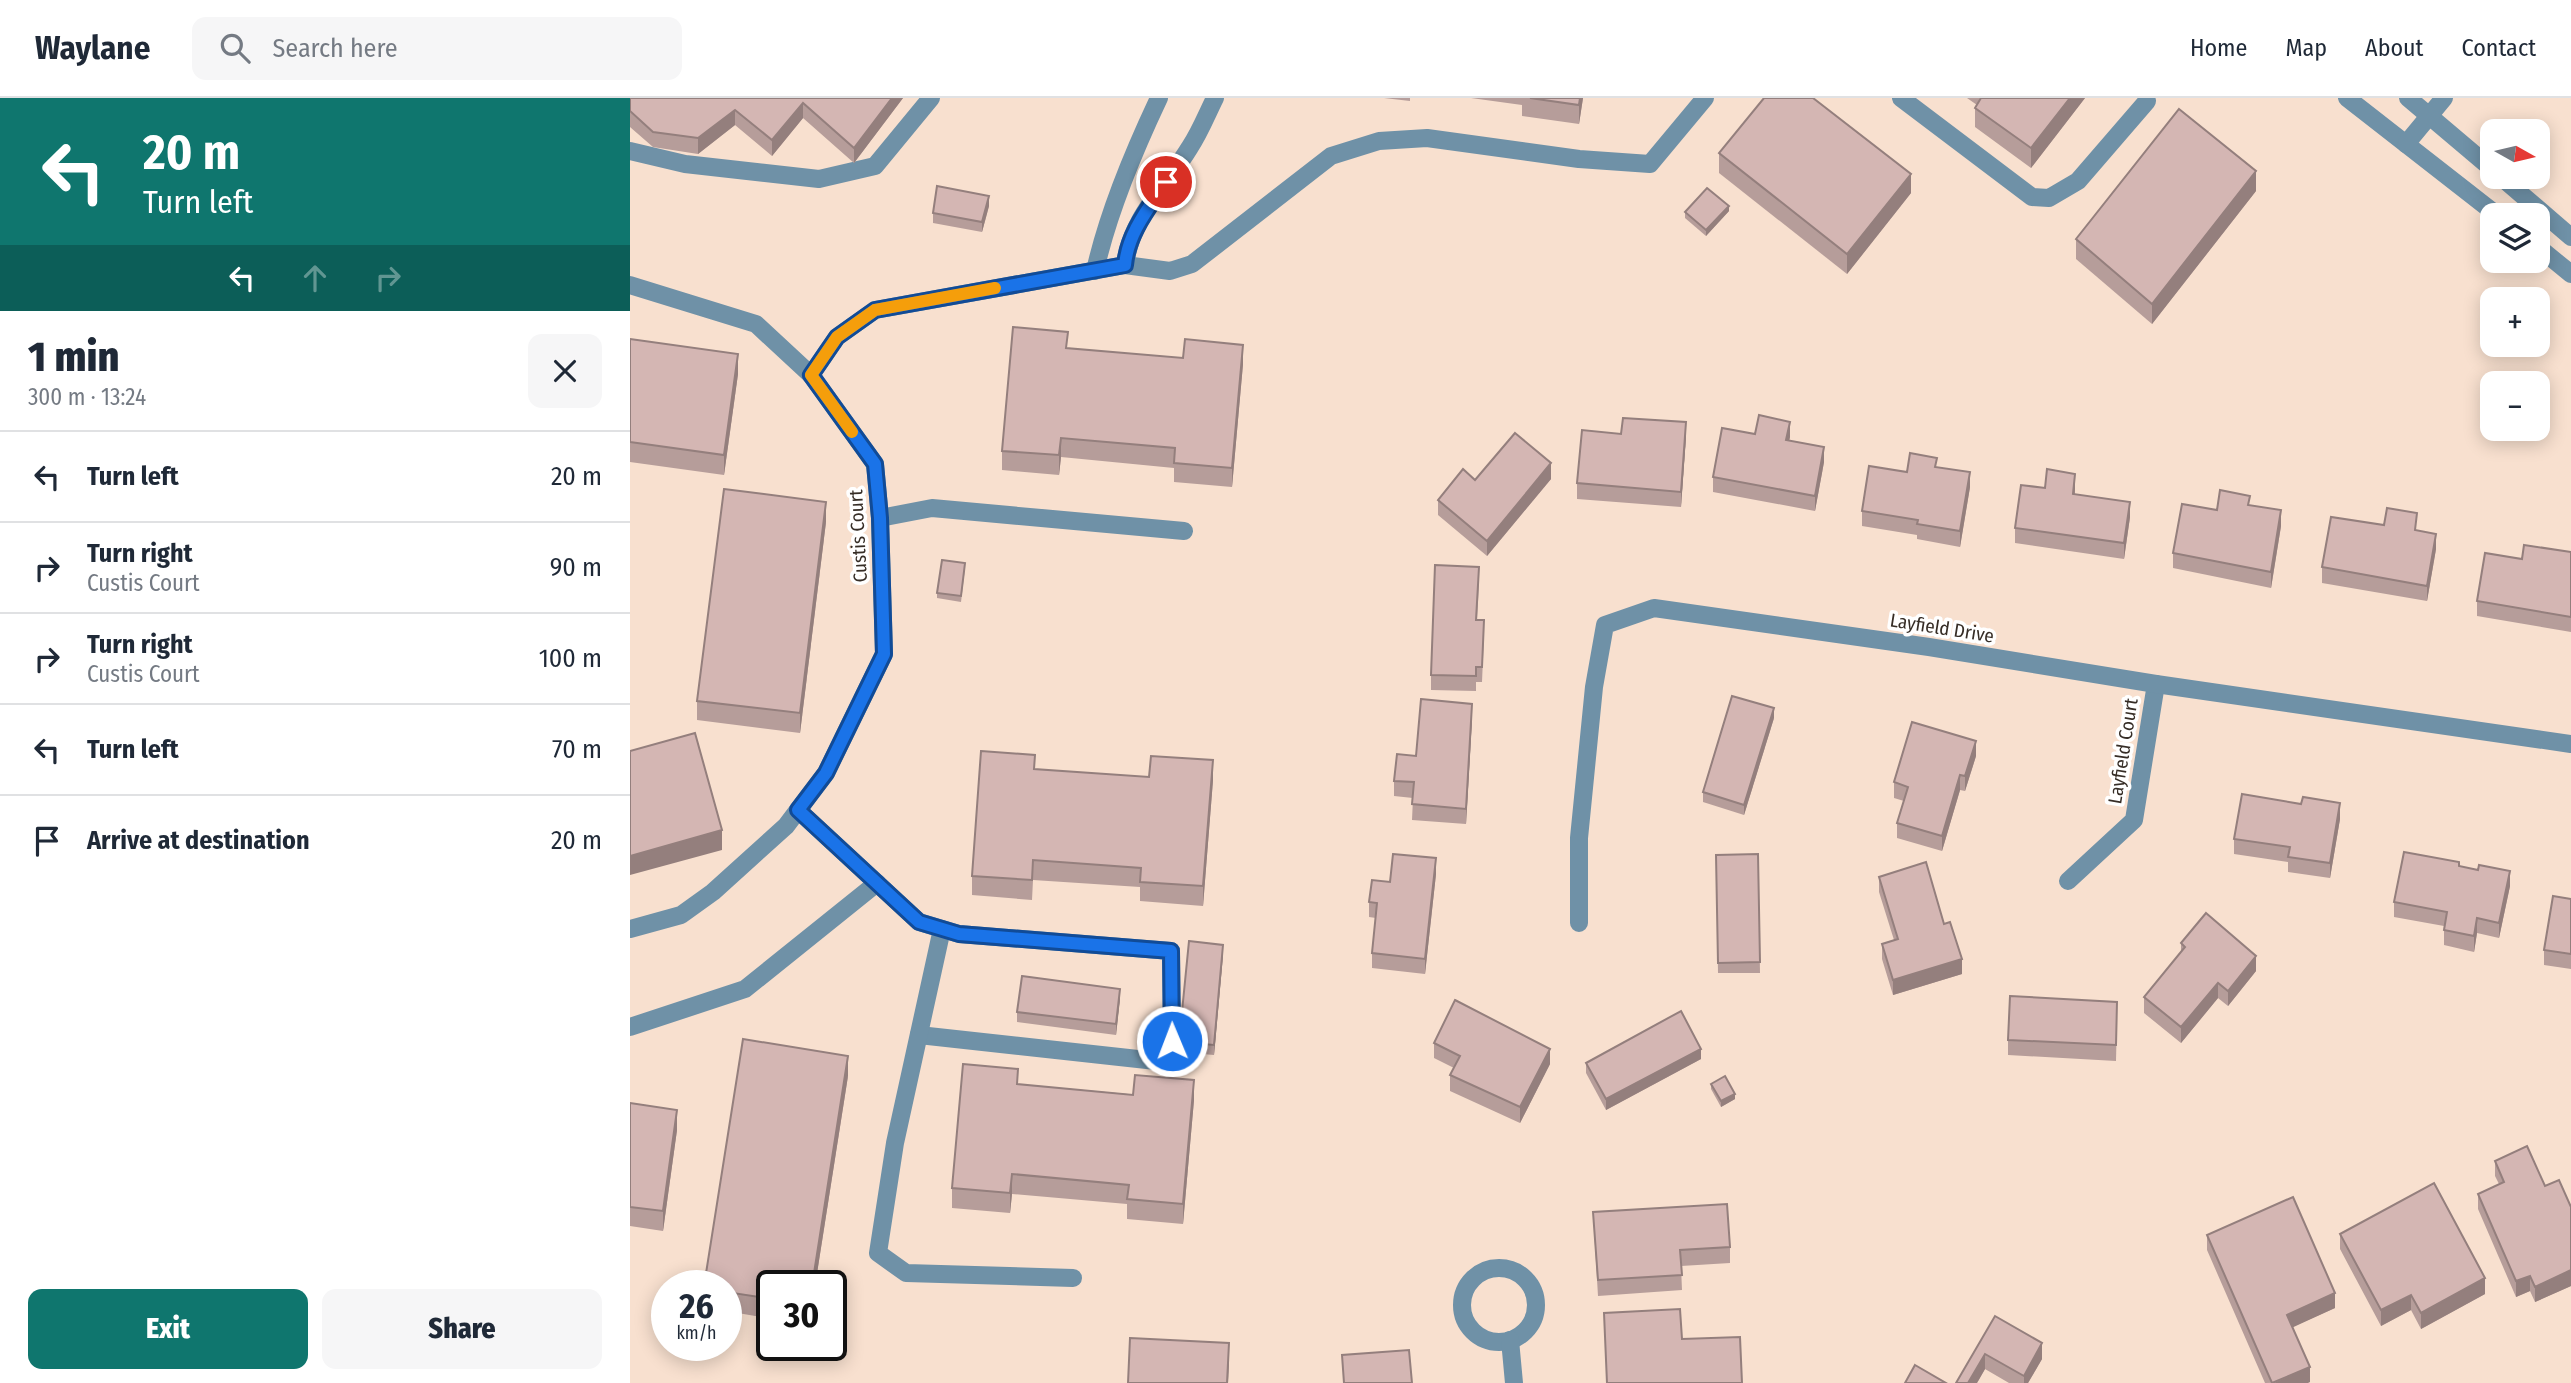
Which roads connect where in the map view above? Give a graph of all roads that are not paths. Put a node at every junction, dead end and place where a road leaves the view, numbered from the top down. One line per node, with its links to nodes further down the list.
1 (931, 98): 12 (street)
2 (1159, 98): 19 (street)
3 (1214, 98): 18 (street)
4 (1705, 98): 18 (street)
5 (1902, 98): 9 (street)
6 (2347, 98): 11 (street)
7 (2408, 98): 10 (street)
8 (2444, 98): 10 (street)
9 (2147, 101)
10 (2430, 115): 11 (street); 13 (street)
11 (2406, 144): 15 (street)
12 (630, 151)
13 (2480, 159)
14 (2515, 189): 16 (street)
15 (2482, 203)
16 (2571, 237)
17 (2550, 257): 20 (street)
18 (1125, 265): 19 (street)
19 (1095, 271): 22 (street)
20 (2571, 274)
21 (634, 287): 22 (street, Custis Court)
22 (811, 375): 23 (street, Custis Court)
23 (880, 518): 24 (street); 27 (street, Custis Court)
24 (1184, 531)
25 (2155, 684): 26 (street, Layfield Drive); 28 (street, Layfield Court); 30 (street, Layfield Drive)
26 (2571, 744)
27 (798, 810): 29 (street); 31 (street, Custis Court)
28 (2067, 881)
29 (877, 883): 32 (street); 33 (street)
30 (1579, 923)
31 (630, 929)
32 (942, 929): 34 (street); 34 (street)
33 (630, 1027)
34 (919, 1035): 35 (street)
35 (1073, 1278)
36 (1510, 1340): 36 (street); 37 (street)
37 (1514, 1383)

